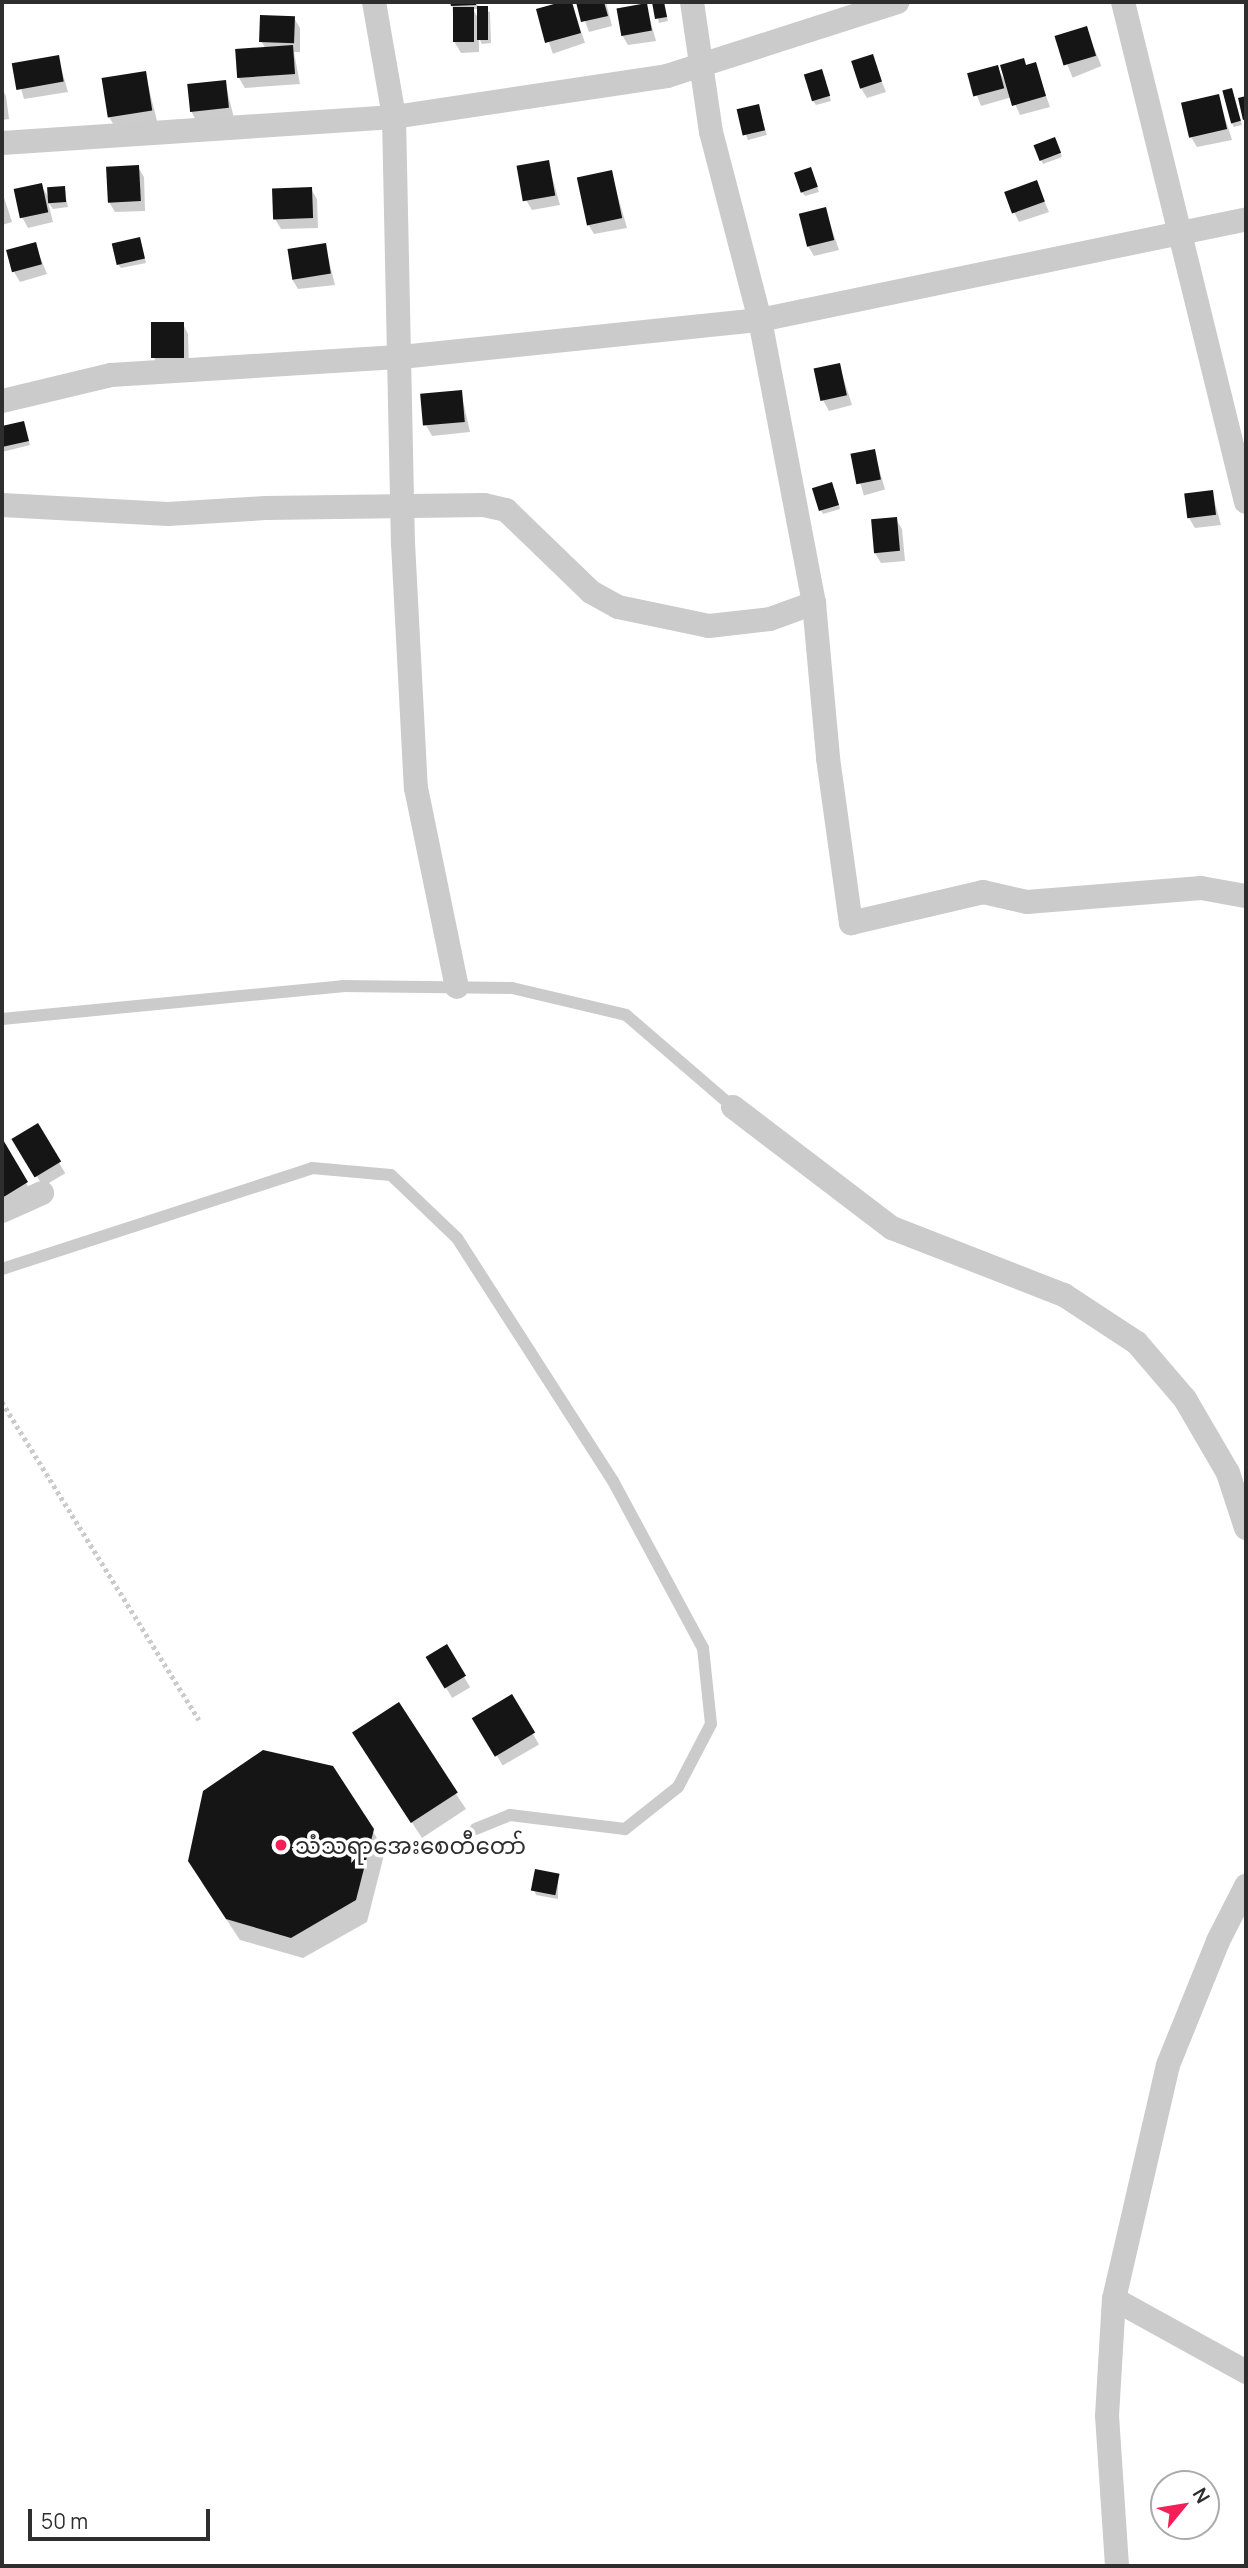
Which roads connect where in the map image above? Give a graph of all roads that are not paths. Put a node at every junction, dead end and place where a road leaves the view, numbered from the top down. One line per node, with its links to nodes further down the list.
1 (374, 2): 6 (street)
2 (692, 2): 5 (street)
3 (897, 2): 5 (street)
4 (1123, 2): 9 (street)
5 (699, 65): 6 (street); 10 (street)
6 (394, 117): 7 (street); 11 (street)
7 (2, 143)
8 (1246, 219): 9 (street)
9 (1180, 233): 10 (street); 13 (street)
10 (760, 320): 11 (street); 16 (street)
11 (401, 358): 12 (street); 15 (street)
12 (2, 401)
13 (1246, 502)
14 (2, 505): 15 (street)
15 (403, 508): 16 (street); 18 (street)
16 (814, 603): 17 (street)
17 (1246, 896)
18 (457, 987): 19 (lane); 20 (lane)
19 (2, 1019)
20 (733, 1107): 24 (street)
21 (42, 1193): 22 (street)
22 (2, 1211)
23 (2, 1269): 25 (lane)
24 (1246, 1528)
25 (476, 1829)
26 (1246, 1886): 27 (street)
27 (1240, 1915): 28 (street)
28 (1114, 2299): 29 (street); 30 (street)
29 (1246, 2372)
30 (1117, 2566)

